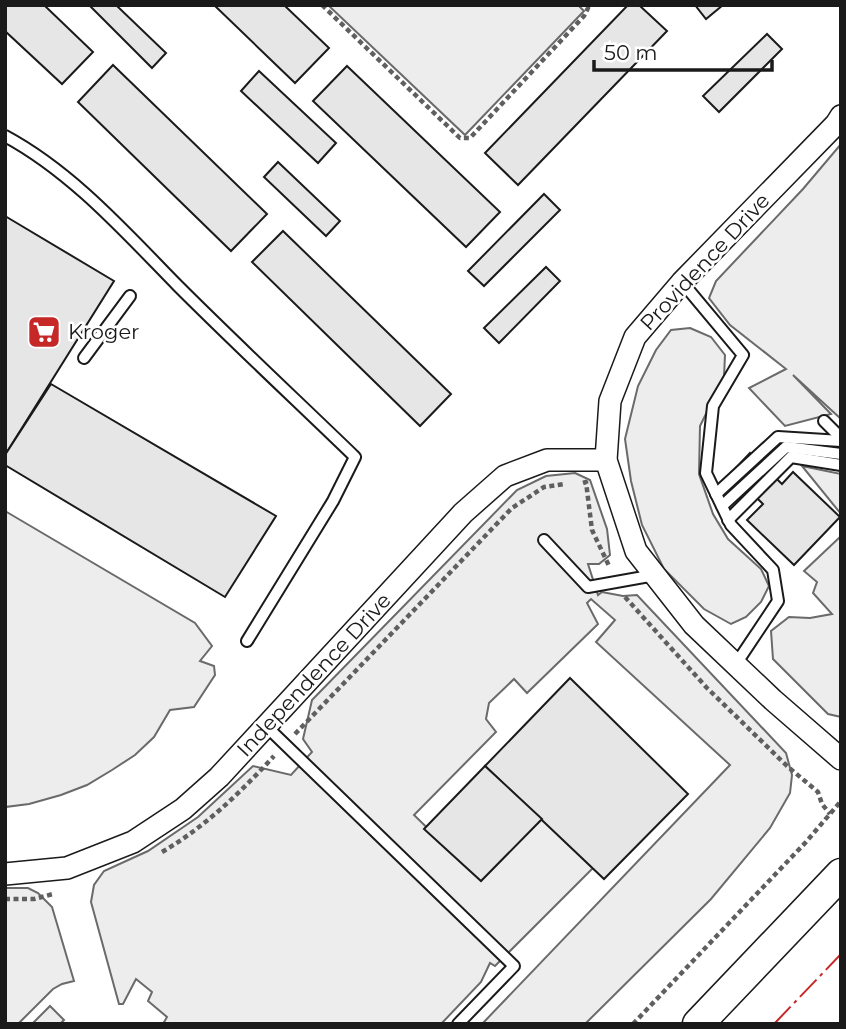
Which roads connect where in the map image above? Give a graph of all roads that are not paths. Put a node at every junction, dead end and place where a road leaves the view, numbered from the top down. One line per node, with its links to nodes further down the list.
1 (841, 116): 3 (street, Providence Drive)
2 (5, 136): 16 (lane)
3 (682, 282): 9 (street, Providence Drive); 11 (lane)
4 (131, 296): 5 (lane)
5 (84, 358)
6 (824, 421): 7 (lane)
7 (841, 439): 11 (lane)
8 (841, 454): 12 (lane)
9 (606, 460): 15 (street, Providence Drive); 18 (street, Independence Drive)
10 (841, 465): 13 (lane)
11 (716, 494): 12 (lane)
12 (722, 506): 13 (lane)
13 (728, 520): 17 (lane)
14 (544, 540): 15 (lane)
15 (655, 575): 17 (street, Providence Drive)
16 (247, 641)
17 (736, 664): 19 (street, Providence Drive)
18 (266, 726): 20 (street, Independence Drive); 22 (lane)
19 (841, 759)
20 (5, 874)
21 (841, 874): 23 (main road)
22 (458, 1024)
23 (698, 1024)

